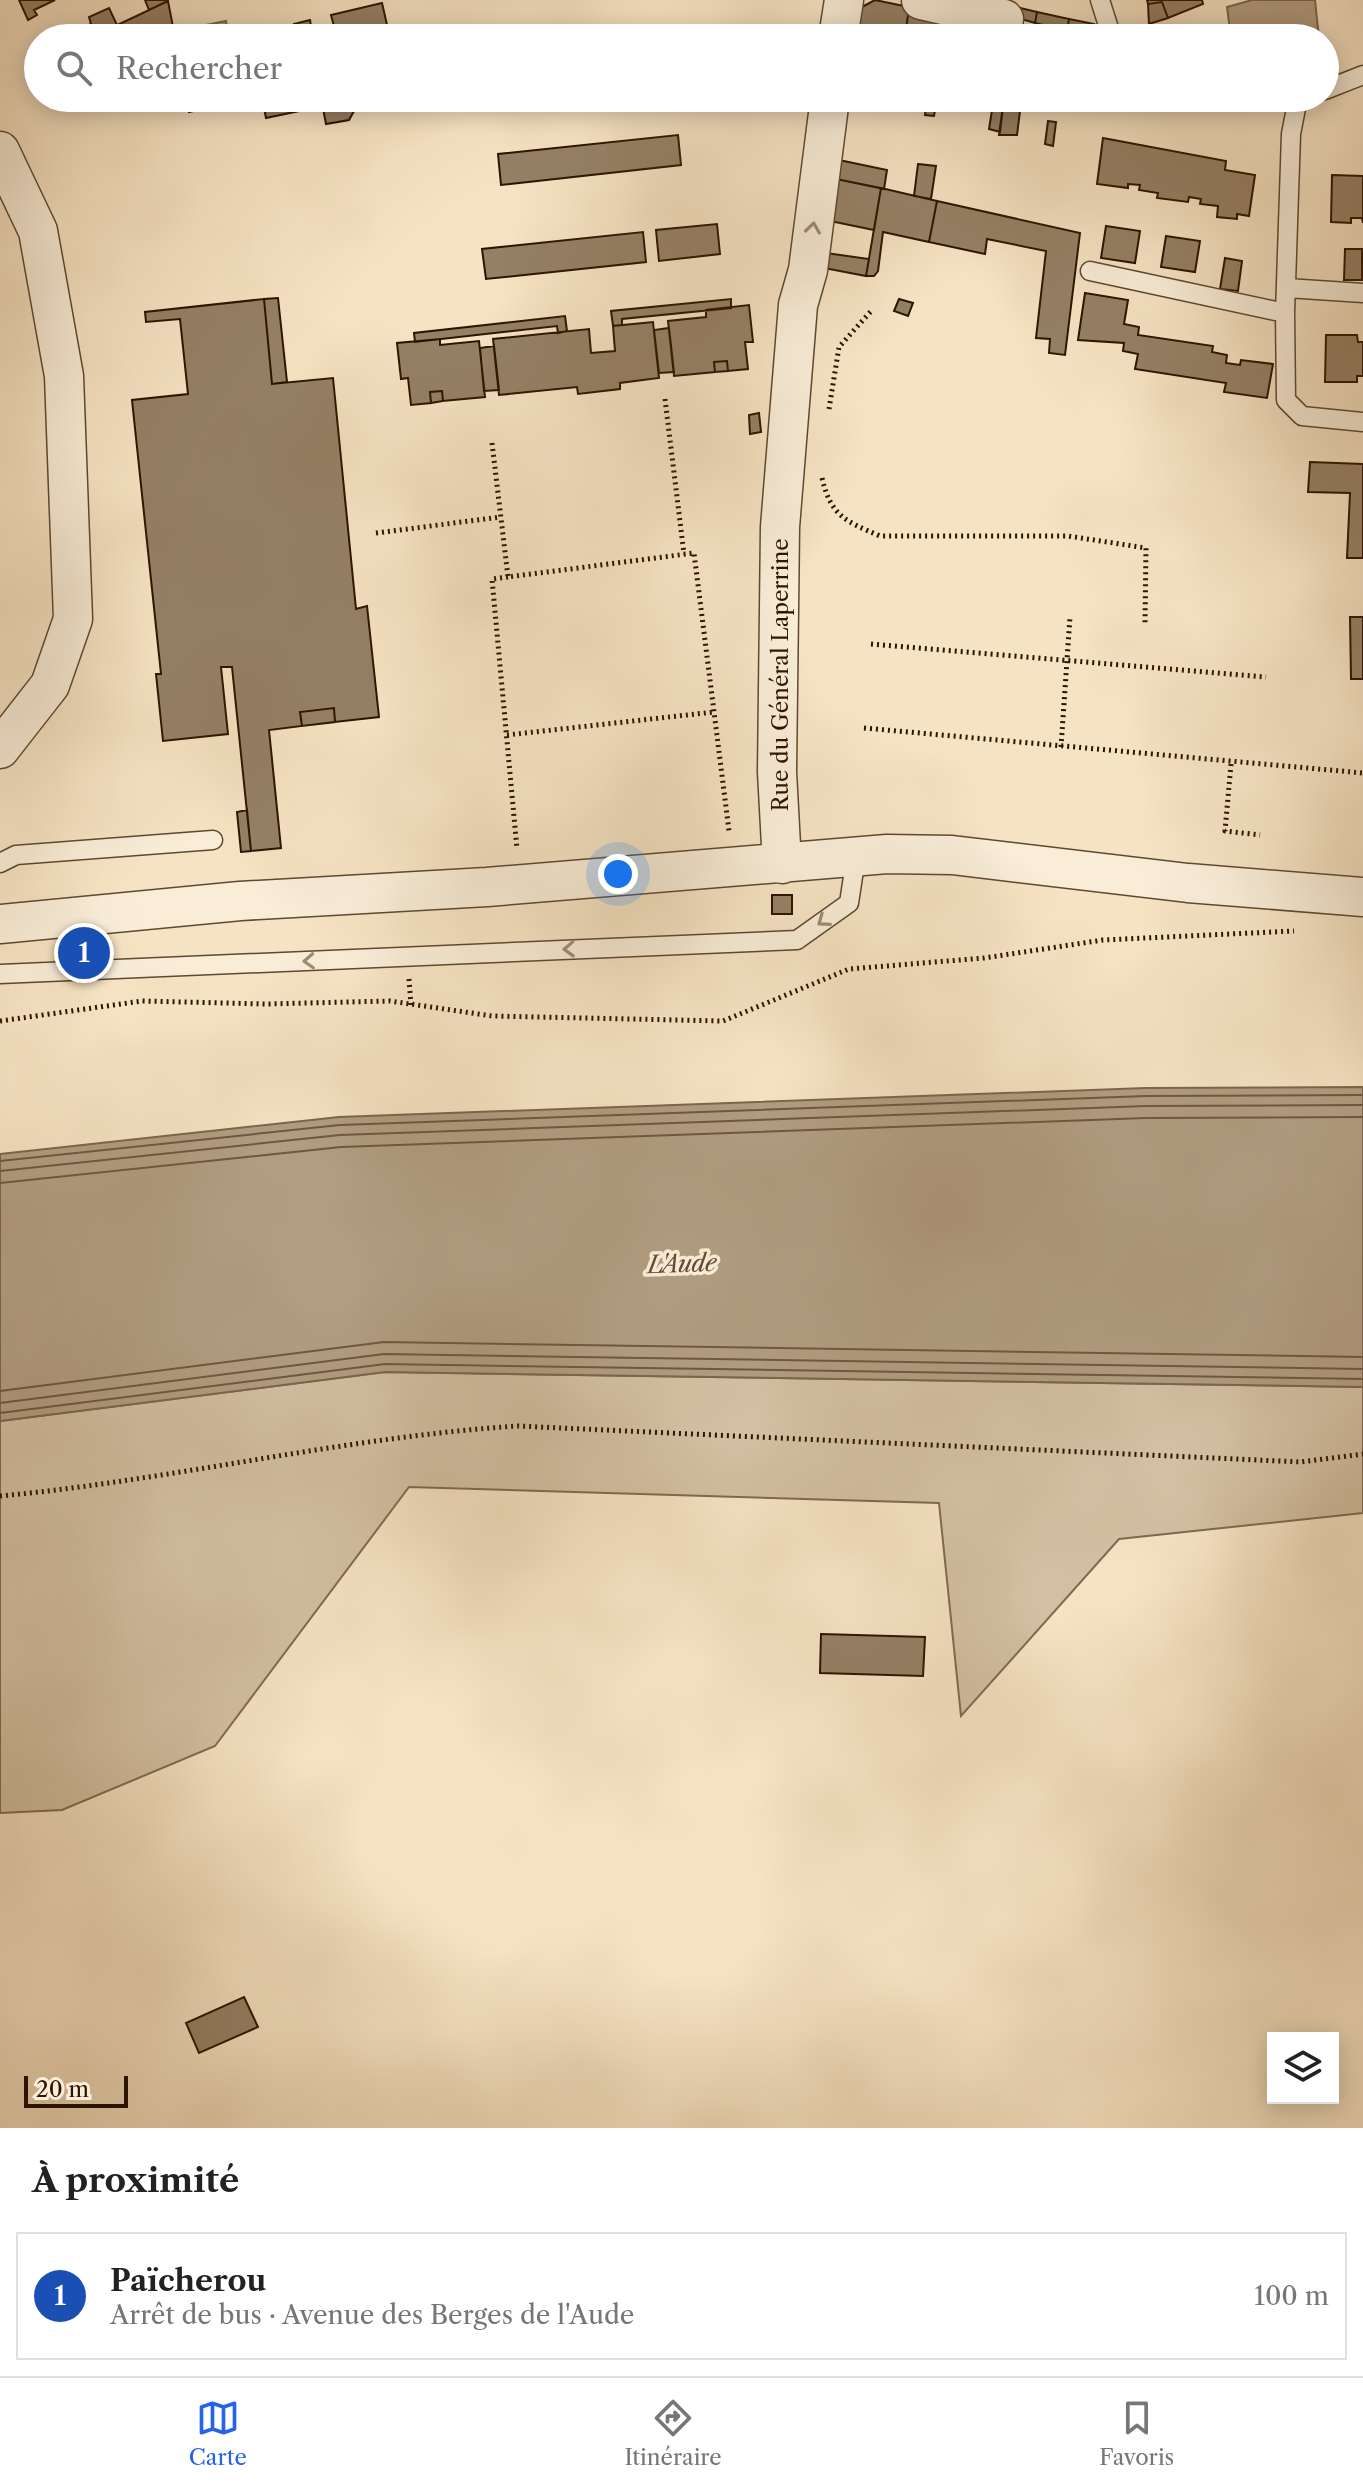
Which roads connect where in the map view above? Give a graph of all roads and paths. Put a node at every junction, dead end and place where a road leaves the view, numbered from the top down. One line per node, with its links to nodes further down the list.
1 (844, 0): 5 (street)
2 (921, 0): 4 (street)
3 (1100, 0): 6 (lane)
4 (1004, 19)
5 (840, 24)
6 (1108, 24)
7 (1363, 75): 8 (lane)
8 (1339, 84)
9 (828, 112): 44 (street, Rue du Général Laperrine, one-way to 9)
10 (1295, 112): 13 (lane)
11 (0, 151): 35 (street)
12 (1090, 271): 16 (lane)
13 (1287, 288): 14 (lane); 16 (lane)
14 (1363, 293)
15 (872, 310): 18 (path)
16 (1285, 313): 19 (lane)
17 (665, 399): 24 (path)
18 (827, 421)
19 (1363, 422)
20 (492, 443): 22 (path)
21 (819, 466): 27 (path)
22 (501, 517): 23 (path); 25 (path)
23 (376, 533)
24 (684, 554): 25 (path); 31 (path)
25 (508, 577): 33 (path)
26 (1070, 617): 29 (path)
27 (1145, 623)
28 (871, 644): 29 (path)
29 (1067, 660): 30 (path); 34 (path)
30 (1266, 677)
31 (714, 712): 33 (path); 40 (path)
32 (864, 728): 34 (path)
33 (507, 735): 43 (path)
34 (1061, 747): 36 (path)
35 (0, 749)
36 (1231, 764): 37 (path); 38 (path)
37 (1363, 773)
38 (1260, 835)
39 (213, 840): 42 (lane)
40 (731, 843)
41 (856, 857): 44 (street); 45 (street); 48 (lane, one-way to 48)
42 (0, 863)
43 (519, 863)
44 (782, 864): 46 (street)
45 (1363, 897)
46 (0, 924)
47 (1308, 931): 50 (path)
48 (407, 956): 49 (lane, one-way to 49); 50 (path)
49 (0, 974)
50 (411, 1005): 51 (path)
51 (0, 1021)
52 (1363, 1454): 53 (path)
53 (0, 1496)

